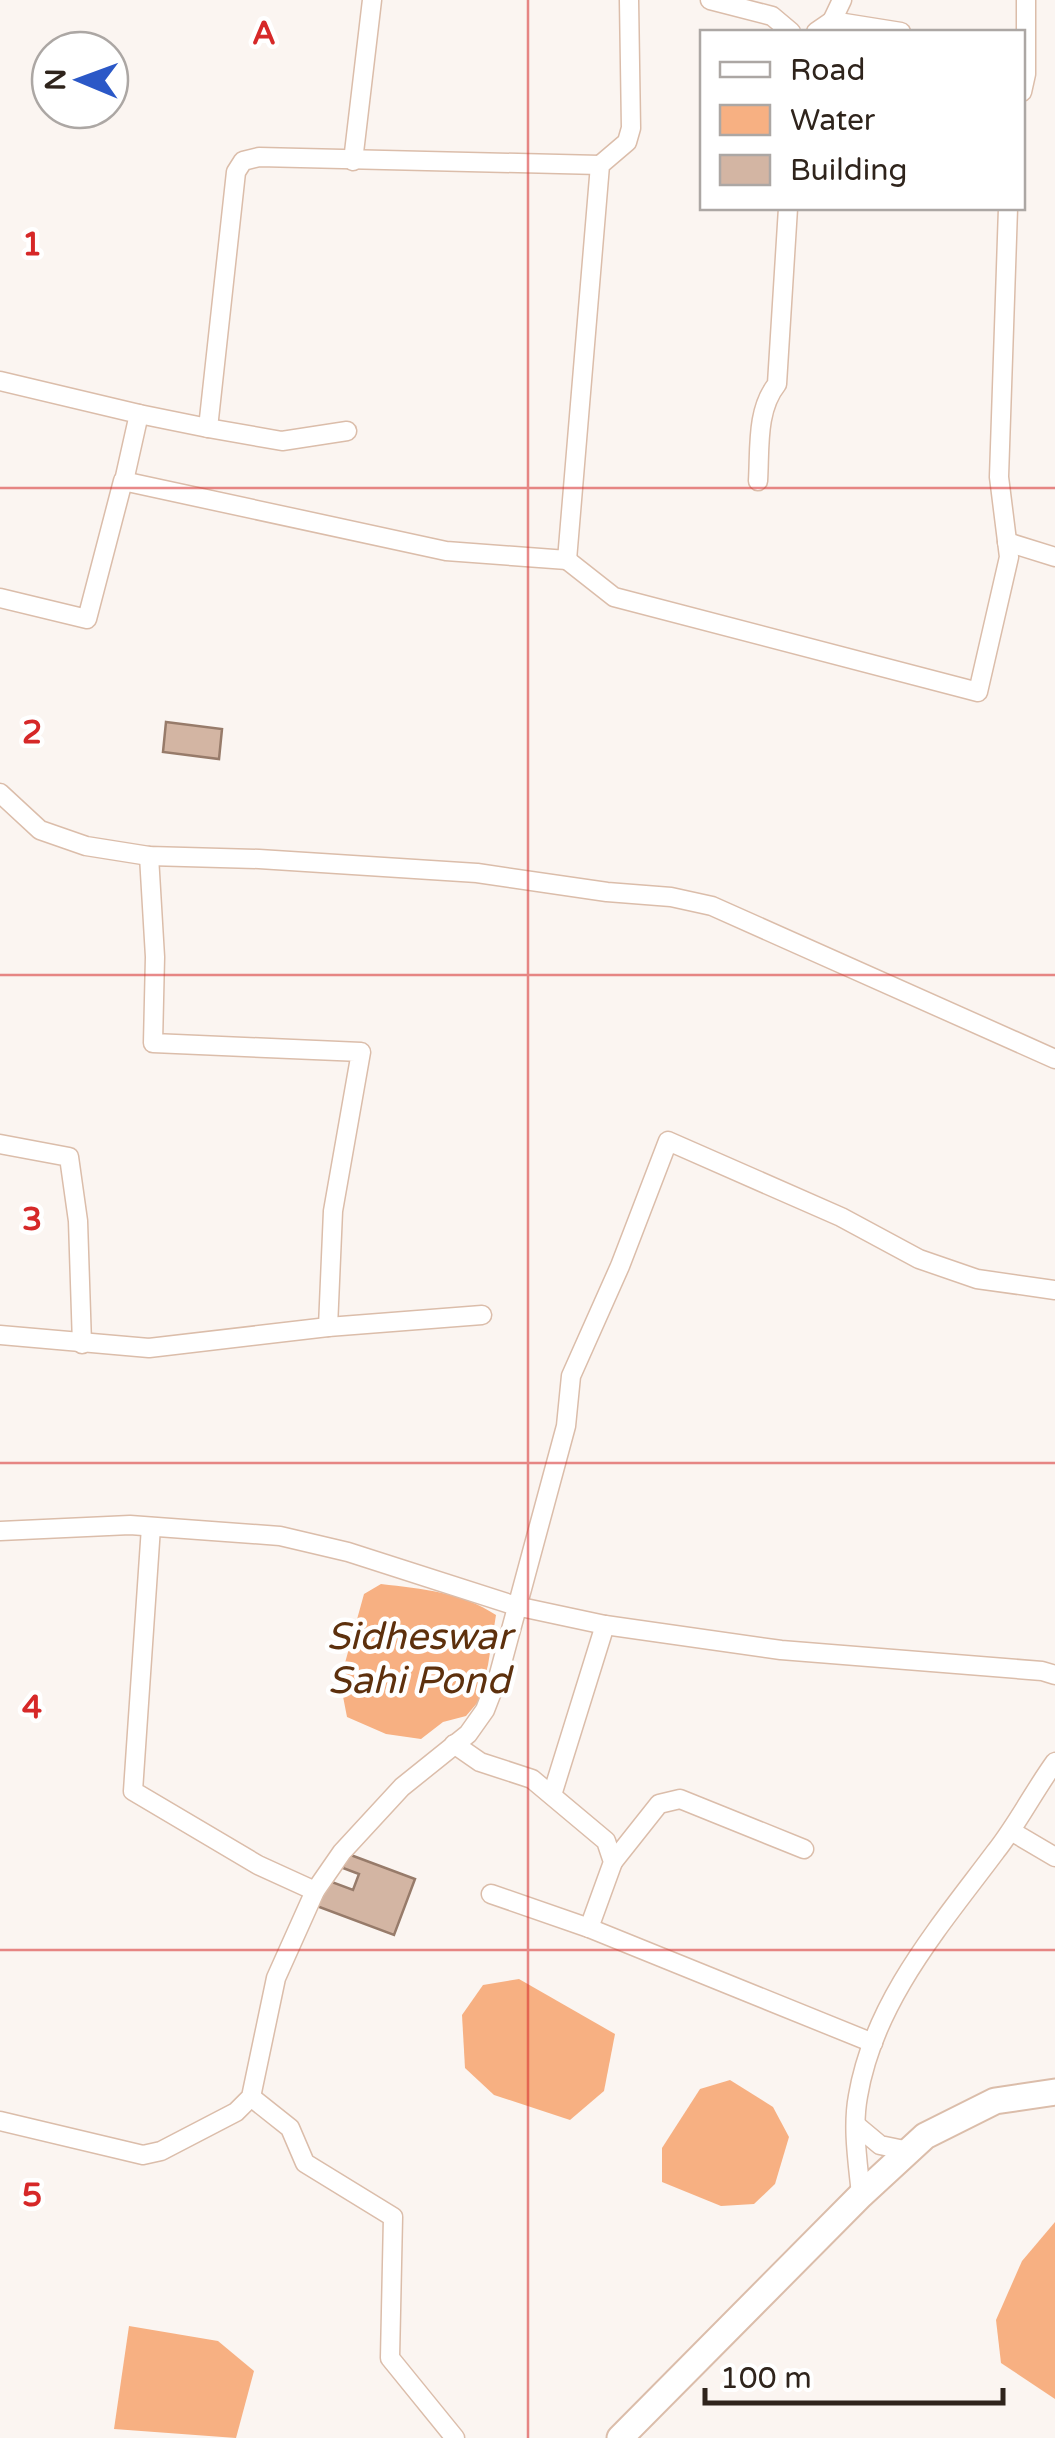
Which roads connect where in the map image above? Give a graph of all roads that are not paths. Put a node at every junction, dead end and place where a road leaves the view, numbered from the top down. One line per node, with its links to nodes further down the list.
1 (372, 0): 11 (street)
2 (629, 0): 12 (street)
3 (710, 0): 7 (street)
4 (842, 0): 6 (street)
5 (1026, 0): 10 (street)
6 (832, 21): 8 (street); 9 (street)
7 (788, 30)
8 (819, 30)
9 (888, 30)
10 (1024, 30)
11 (353, 161): 12 (street); 17 (street)
12 (600, 165): 23 (street)
13 (788, 210): 20 (street)
14 (1008, 210): 21 (street)
15 (0, 381): 16 (street)
16 (139, 414): 17 (street); 19 (street)
17 (208, 428): 18 (street)
18 (347, 431)
19 (124, 480): 23 (street); 24 (street)
20 (758, 482)
21 (1007, 542): 22 (street); 23 (street)
22 (1055, 556)
23 (567, 560)
24 (0, 598)
25 (0, 793): 26 (street)
26 (149, 856): 27 (street); 31 (street)
27 (1055, 1059)
28 (0, 1144): 33 (street)
29 (1055, 1290): 36 (street)
30 (482, 1315): 31 (street)
31 (328, 1327): 33 (street)
32 (0, 1334): 33 (street)
33 (82, 1344)
34 (151, 1526): 35 (street); 36 (street); 46 (street)
35 (0, 1531)
36 (516, 1606): 37 (street); 39 (street)
37 (605, 1625): 38 (street); 41 (street)
38 (1055, 1675)
39 (454, 1744): 41 (street); 46 (street)
40 (1055, 1762): 42 (street)
41 (552, 1795): 45 (street)
42 (1011, 1831): 44 (street); 49 (street)
43 (804, 1849): 45 (street)
44 (1055, 1857)
45 (613, 1862): 48 (street)
46 (315, 1891): 51 (street)
47 (490, 1894): 48 (street)
48 (589, 1928): 49 (street)
49 (873, 2043): 53 (street)
50 (1055, 2092): 54 (street)
51 (252, 2096): 52 (street); 56 (street)
52 (0, 2122)
53 (856, 2126): 54 (street); 55 (street)
54 (909, 2151): 55 (street)
55 (860, 2196): 57 (street)
56 (455, 2438)
57 (620, 2438)

